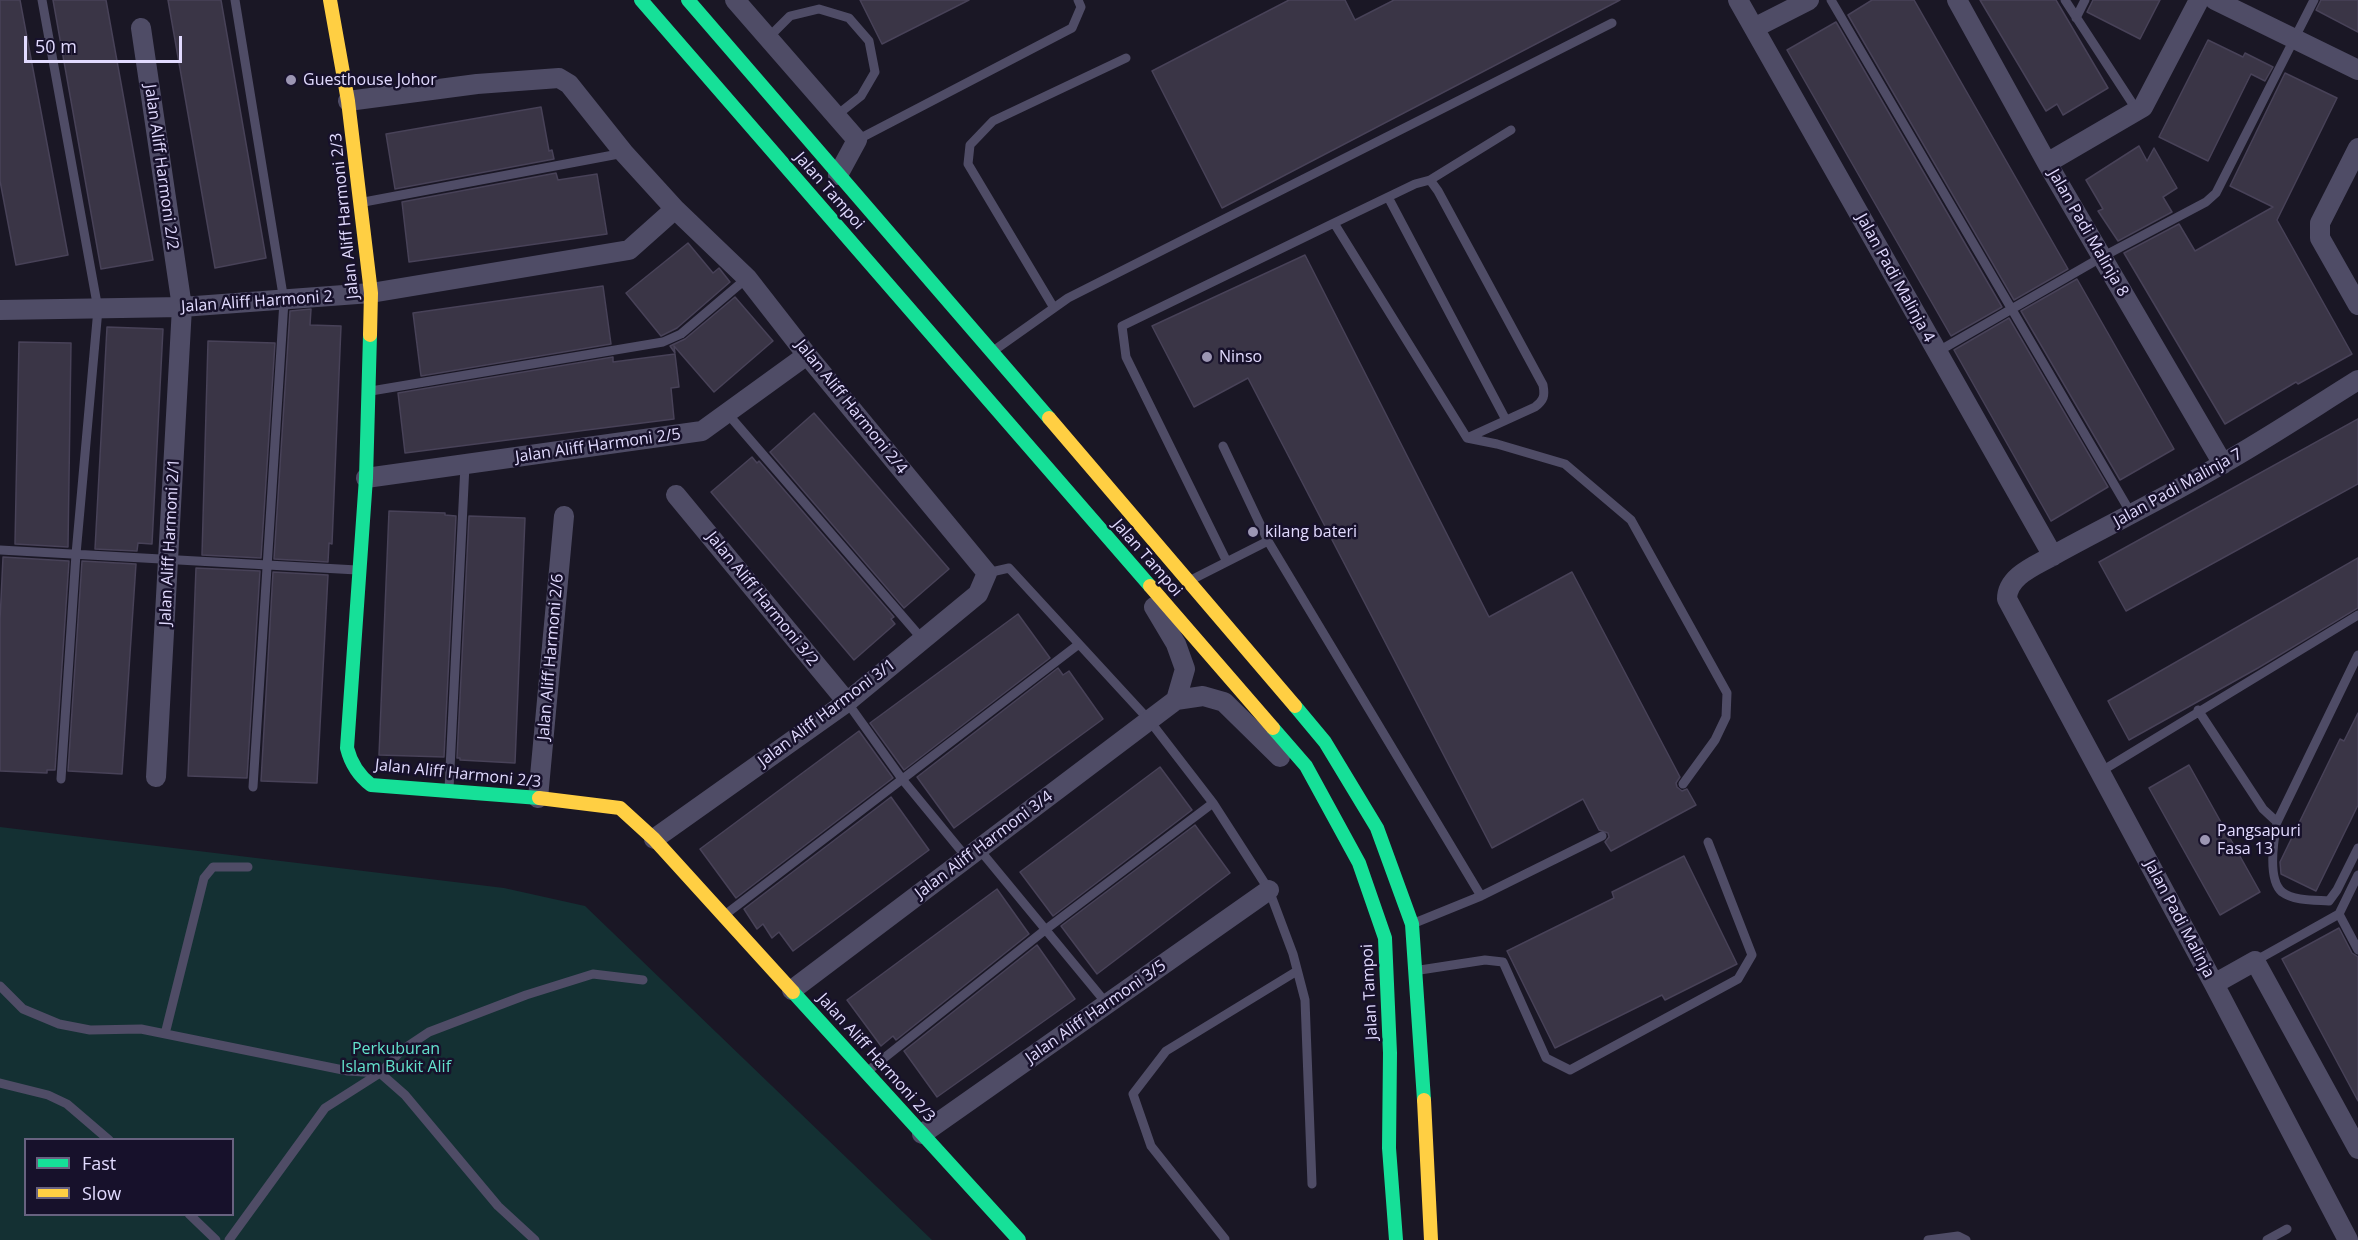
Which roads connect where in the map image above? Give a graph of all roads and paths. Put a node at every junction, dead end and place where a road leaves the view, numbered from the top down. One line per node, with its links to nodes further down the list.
1 (42, 0): 50 (lane)
2 (235, 0): 44 (lane)
3 (330, 0): 27 (main road, Jalan Aliff Harmoni 2/3)
4 (641, 0): 70 (main road, Jalan Tampoi)
5 (688, 0): 35 (main road, Jalan Tampoi)
6 (735, 0): 23 (street)
7 (825, 0): 18 (lane)
8 (1078, 0): 31 (lane)
9 (1738, 0): 22 (street, Jalan Padi Malinja 4)
10 (1809, 0): 22 (street)
11 (1831, 0): 48 (lane)
12 (1956, 0): 34 (street, Jalan Padi Malinja 8)
13 (2065, 0): 19 (lane)
14 (2085, 0): 19 (lane)
15 (2199, 0): 28 (street)
16 (2215, 0): 24 (street)
17 (2314, 0): 24 (lane)
18 (819, 9): 23 (lane); 29 (lane)
19 (2076, 18): 28 (lane)
20 (1612, 23): 47 (lane)
21 (141, 27): 46 (street, Jalan Aliff Harmoni 2/2)
22 (1754, 28): 52 (street, Jalan Padi Malinja 4)
23 (769, 37): 29 (street)
24 (2295, 38): 26 (street); 41 (lane)
25 (1125, 58): 47 (lane)
26 (2358, 70)
27 (348, 101): 33 (street, Jalan Aliff Harmoni 2/4); 38 (main road, Jalan Aliff Harmoni 2/3)
28 (2138, 112): 34 (street)
29 (837, 115): 31 (street)
30 (1511, 130): 36 (lane)
31 (857, 140): 35 (street)
32 (2358, 148): 45 (street)
33 (624, 153): 38 (lane); 39 (street, Jalan Aliff Harmoni 2/4)
34 (2047, 163): 41 (street, Jalan Padi Malinja 8)
35 (838, 175): 51 (main road, Jalan Tampoi)
36 (1430, 180): 37 (lane); 57 (lane)
37 (1388, 197): 40 (lane); 57 (lane)
38 (361, 203): 43 (main road, Jalan Aliff Harmoni 2/3)
39 (675, 209): 42 (street, Jalan Aliff Harmoni 2/4); 43 (street, Jalan Aliff Harmoni 2)
40 (1334, 223): 58 (lane); 72 (lane)
41 (2102, 256): 48 (lane); 60 (street, Jalan Padi Malinja 8)
42 (747, 278): 53 (street, Jalan Aliff Harmoni 2/4); 55 (lane)
43 (371, 293): 44 (street, Jalan Aliff Harmoni 2); 55 (main road, Jalan Aliff Harmoni 2/3)
44 (284, 301): 46 (street, Jalan Aliff Harmoni 2); 73 (lane)
45 (2358, 305)
46 (182, 307): 50 (street, Jalan Aliff Harmoni 2); 71 (street, Jalan Aliff Harmoni 2/1)
47 (1054, 308): 51 (lane)
48 (2010, 308): 52 (lane); 64 (lane)
49 (0, 309): 50 (street, Jalan Aliff Harmoni 2)
50 (98, 309): 68 (lane)
51 (992, 352): 76 (main road, Jalan Tampoi)
52 (1937, 352): 69 (street, Jalan Padi Malinja 4)
53 (807, 355): 56 (street, Jalan Aliff Harmoni 2/5); 75 (street, Jalan Aliff Harmoni 2/4)
54 (2358, 380): 60 (street, Jalan Padi Malinja 7)
55 (369, 391): 62 (main road, Jalan Aliff Harmoni 2/3)
56 (727, 413): 61 (street, Jalan Aliff Harmoni 2/5); 79 (lane)
57 (1506, 420): 58 (lane)
58 (1467, 438): 90 (lane)
59 (1223, 446): 66 (lane)
60 (2223, 464): 64 (street, Jalan Padi Malinja 7)
61 (465, 465): 62 (street, Jalan Aliff Harmoni 2/5); 92 (lane)
62 (366, 478): 74 (main road, Jalan Aliff Harmoni 2/3)
63 (676, 495): 83 (street, Jalan Aliff Harmoni 3/2)
64 (2132, 515): 69 (street, Jalan Padi Malinja 7)
65 (564, 516): 93 (street, Jalan Aliff Harmoni 2/6)
66 (1268, 541): 72 (lane); 105 (lane)
67 (0, 550): 68 (lane)
68 (76, 554): 71 (lane); 88 (lane)
69 (2053, 556): 77 (street, Jalan Padi Malinja 7)
70 (1126, 558): 82 (street); 96 (main road, Jalan Tampoi)
71 (170, 559): 73 (lane); 87 (street, Jalan Aliff Harmoni 2/1)
72 (1226, 560): 76 (lane)
73 (268, 565): 74 (lane); 91 (lane)
74 (360, 570): 92 (main road, Jalan Aliff Harmoni 2/3)
75 (987, 573): 79 (street, Jalan Aliff Harmoni 3/1); 80 (lane)
76 (1189, 581): 108 (main road, Jalan Tampoi)
77 (2007, 599): 86 (street, Jalan Padi Malinja)
78 (2358, 615): 84 (lane)
79 (923, 640): 83 (street, Jalan Aliff Harmoni 3/1)
80 (1079, 644): 85 (lane); 89 (lane)
81 (2358, 655): 95 (lane)
82 (1175, 701): 85 (street, Jalan Aliff Harmoni 3/4); 96 (street)
83 (847, 702): 89 (lane); 98 (street, Jalan Aliff Harmoni 3/1)
84 (2198, 710): 86 (lane); 95 (lane)
85 (1150, 720): 94 (lane); 101 (street, Jalan Aliff Harmoni 3/4)
86 (2100, 772): 115 (street, Jalan Padi Malinja)
87 (156, 777)
88 (61, 779)
89 (902, 779): 101 (lane); 107 (lane)
90 (1683, 784)
91 (253, 787)
92 (449, 791): 93 (main road, Jalan Aliff Harmoni 2/3)
93 (538, 798): 98 (main road, Jalan Aliff Harmoni 2/3)
94 (1213, 803): 104 (lane); 109 (lane)
95 (2277, 822): 100 (lane)
96 (1342, 831): 134 (main road, Jalan Tampoi)
97 (1602, 836): 105 (lane)
98 (654, 839): 107 (main road, Jalan Aliff Harmoni 2/3)
99 (1708, 842): 113 (lane)
100 (2358, 848)
101 (973, 854): 109 (lane); 117 (street, Jalan Aliff Harmoni 3/4)
102 (248, 867): 119 (lane)
103 (2358, 875): 106 (lane)
104 (1269, 890): 112 (lane); 118 (street, Jalan Aliff Harmoni 3/5)
105 (1481, 896): 108 (lane)
106 (2338, 914): 110 (lane); 111 (lane)
107 (724, 916): 117 (main road, Jalan Aliff Harmoni 2/3)
108 (1412, 924): 113 (main road, Jalan Tampoi)
109 (1045, 930): 118 (lane); 120 (lane)
110 (2358, 950)
111 (2255, 961): 115 (street); 125 (street)
112 (1297, 971): 126 (lane); 129 (lane)
113 (1414, 971): 135 (main road, Jalan Tampoi)
114 (643, 980): 121 (lane)
115 (2214, 984): 139 (street, Jalan Padi Malinja)
116 (0, 986): 119 (lane)
117 (792, 990): 120 (main road, Jalan Aliff Harmoni 2/3)
118 (1107, 1004): 123 (street, Jalan Aliff Harmoni 3/5)
119 (165, 1034): 121 (lane)
120 (866, 1072): 123 (main road, Jalan Aliff Harmoni 2/3)
121 (380, 1073): 131 (lane); 132 (lane)
122 (0, 1083): 124 (lane)
123 (922, 1134): 133 (main road, Jalan Aliff Harmoni 2/3)
124 (107, 1138)
125 (2358, 1149)
126 (1311, 1184)
127 (190, 1216): 130 (lane)
128 (2287, 1229): 138 (lane)
129 (1225, 1239)
130 (216, 1240)
131 (228, 1240)
132 (535, 1240)
133 (1019, 1240)
134 (1395, 1240)
135 (1431, 1240)
136 (1928, 1240): 137 (lane)
137 (1966, 1240)
138 (2267, 1240)
139 (2348, 1240)

